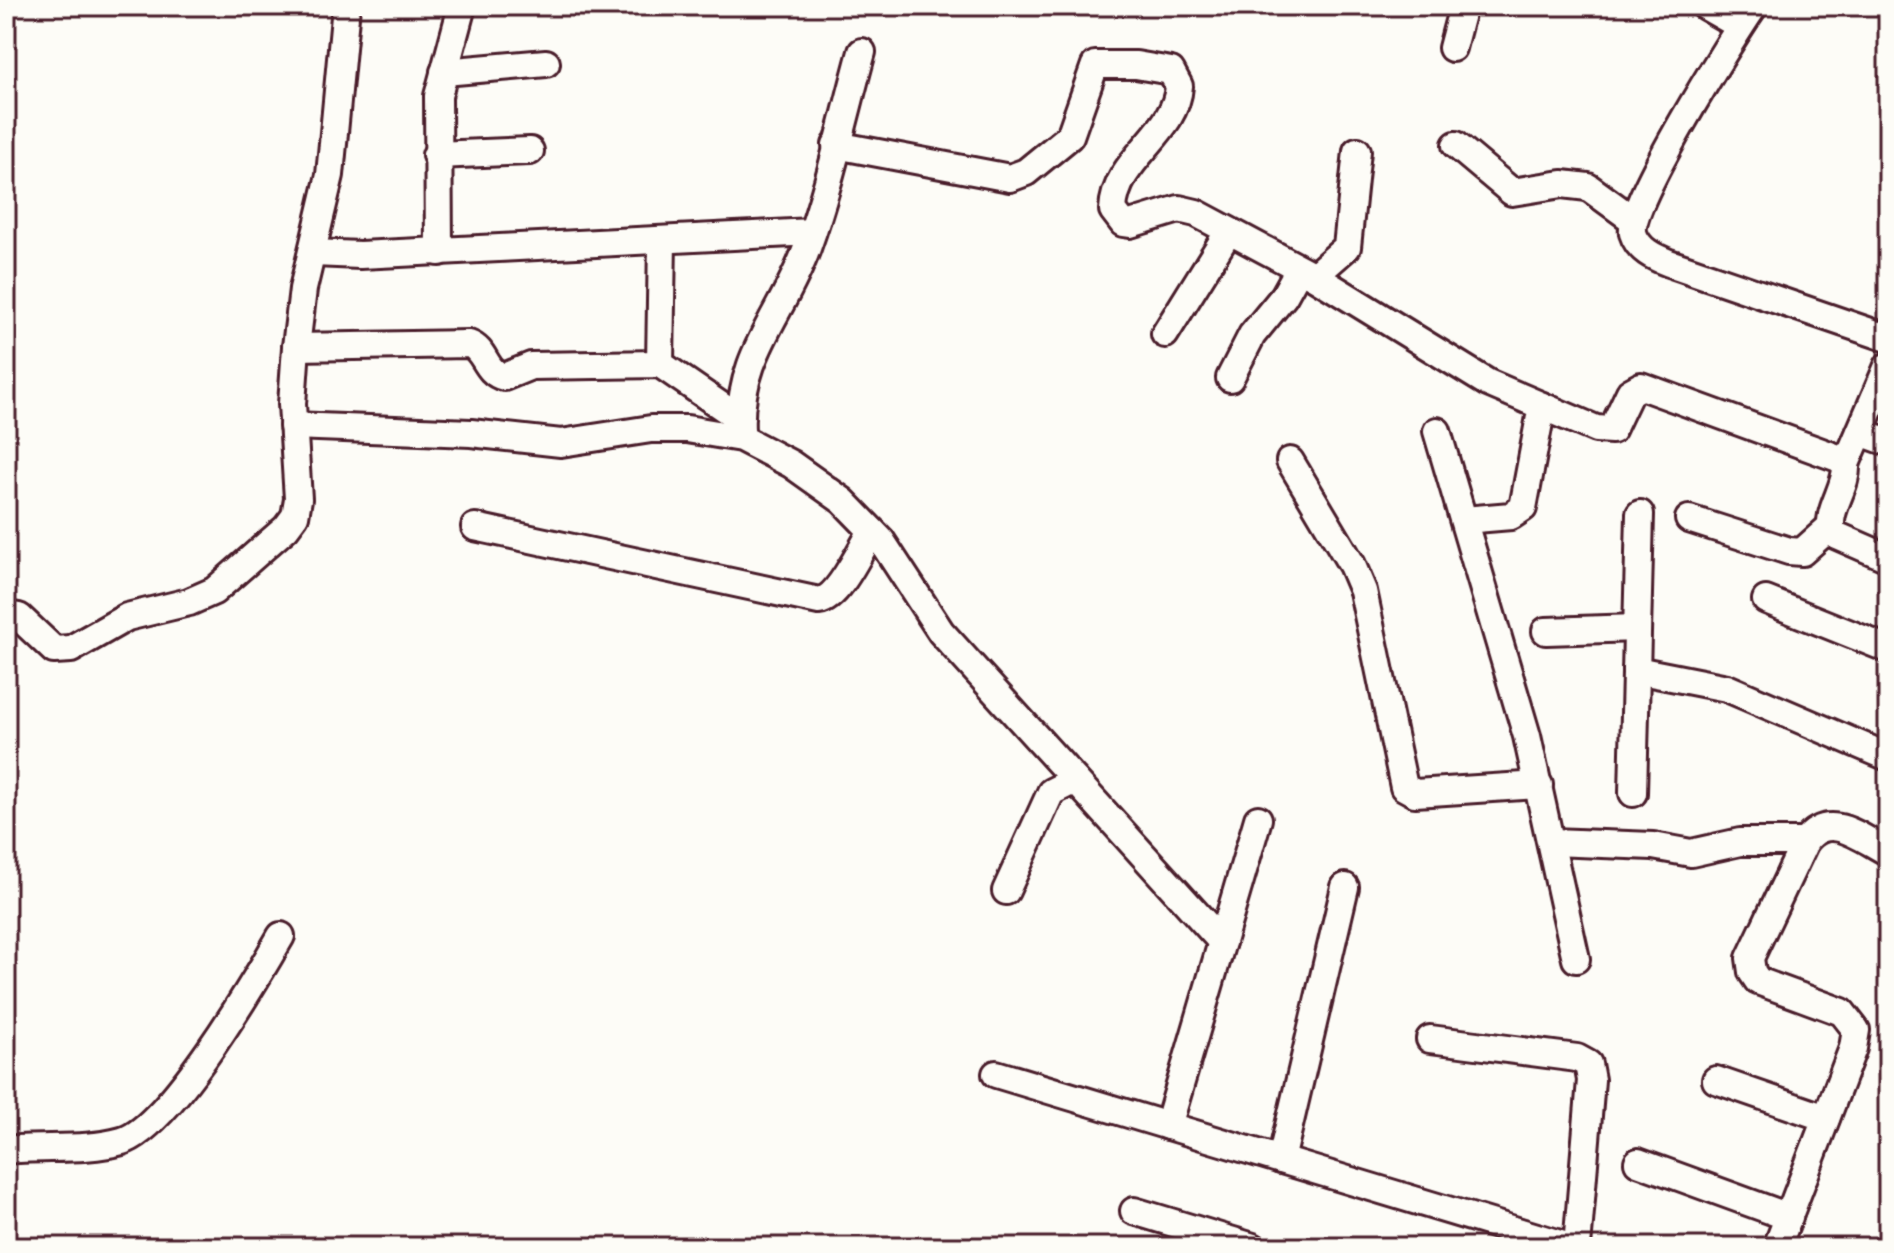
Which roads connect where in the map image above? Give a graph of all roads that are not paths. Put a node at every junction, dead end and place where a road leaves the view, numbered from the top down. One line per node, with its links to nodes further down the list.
1 (346, 6): 20 (street)
2 (462, 6): 9 (street)
3 (1463, 6): 6 (street)
4 (1705, 6): 5 (street)
5 (1747, 16): 15 (street)
6 (1452, 48)
7 (862, 52): 10 (street)
8 (546, 63): 9 (street)
9 (444, 72): 14 (street)
10 (836, 145): 16 (street); 17 (street)
11 (1456, 145): 15 (street)
12 (530, 151): 14 (street)
13 (1357, 151): 21 (street)
14 (436, 155): 19 (street)
15 (1632, 219): 23 (street)
16 (1229, 231): 21 (street); 22 (street)
17 (812, 232): 18 (street); 30 (street)
18 (662, 240): 19 (street); 25 (street)
19 (439, 252): 20 (street)
20 (314, 253): 24 (street)
21 (1306, 272): 27 (street); 28 (street)
22 (1165, 334)
23 (1888, 338)
24 (296, 347): 25 (street); 29 (street)
25 (660, 364): 30 (street)
26 (1888, 366): 32 (street)
27 (1230, 378)
28 (1542, 406): 35 (street); 38 (street)
29 (293, 426): 30 (street); 44 (street)
30 (741, 428): 41 (street)
31 (1437, 431): 38 (street)
32 (1860, 432): 33 (street); 35 (street)
33 (1888, 442)
34 (1290, 461): 51 (street)
35 (1846, 464): 40 (street)
36 (1640, 514): 45 (street)
37 (1689, 519): 40 (street)
38 (1464, 520): 51 (street)
39 (475, 527): 41 (street)
40 (1830, 527): 42 (street)
41 (872, 531): 50 (street)
42 (1888, 558)
43 (1766, 600): 47 (street)
44 (6, 623)
45 (1637, 628): 46 (street); 48 (street)
46 (1546, 631)
47 (1888, 649)
48 (1636, 670): 49 (street); 52 (street)
49 (1888, 757)
50 (1075, 780): 58 (street); 60 (street)
51 (1539, 785): 54 (street)
52 (1633, 793)
53 (1258, 819): 60 (street)
54 (1552, 842): 55 (street); 61 (street)
55 (1805, 842): 56 (street); 65 (street)
56 (1888, 852)
57 (1345, 887): 68 (street)
58 (1006, 891)
59 (281, 936): 67 (street)
60 (1222, 942): 66 (street)
61 (1576, 959)
62 (1430, 1039): 74 (street)
63 (996, 1074): 66 (street)
64 (1716, 1080): 65 (street)
65 (1826, 1118): 71 (street)
66 (1168, 1126): 68 (street)
67 (6, 1150)
68 (1281, 1160): 73 (street)
69 (1638, 1162): 71 (street)
70 (1134, 1211): 72 (street)
71 (1789, 1217): 75 (street)
72 (1253, 1247)
73 (1570, 1247)
74 (1577, 1247)
75 (1777, 1247)

